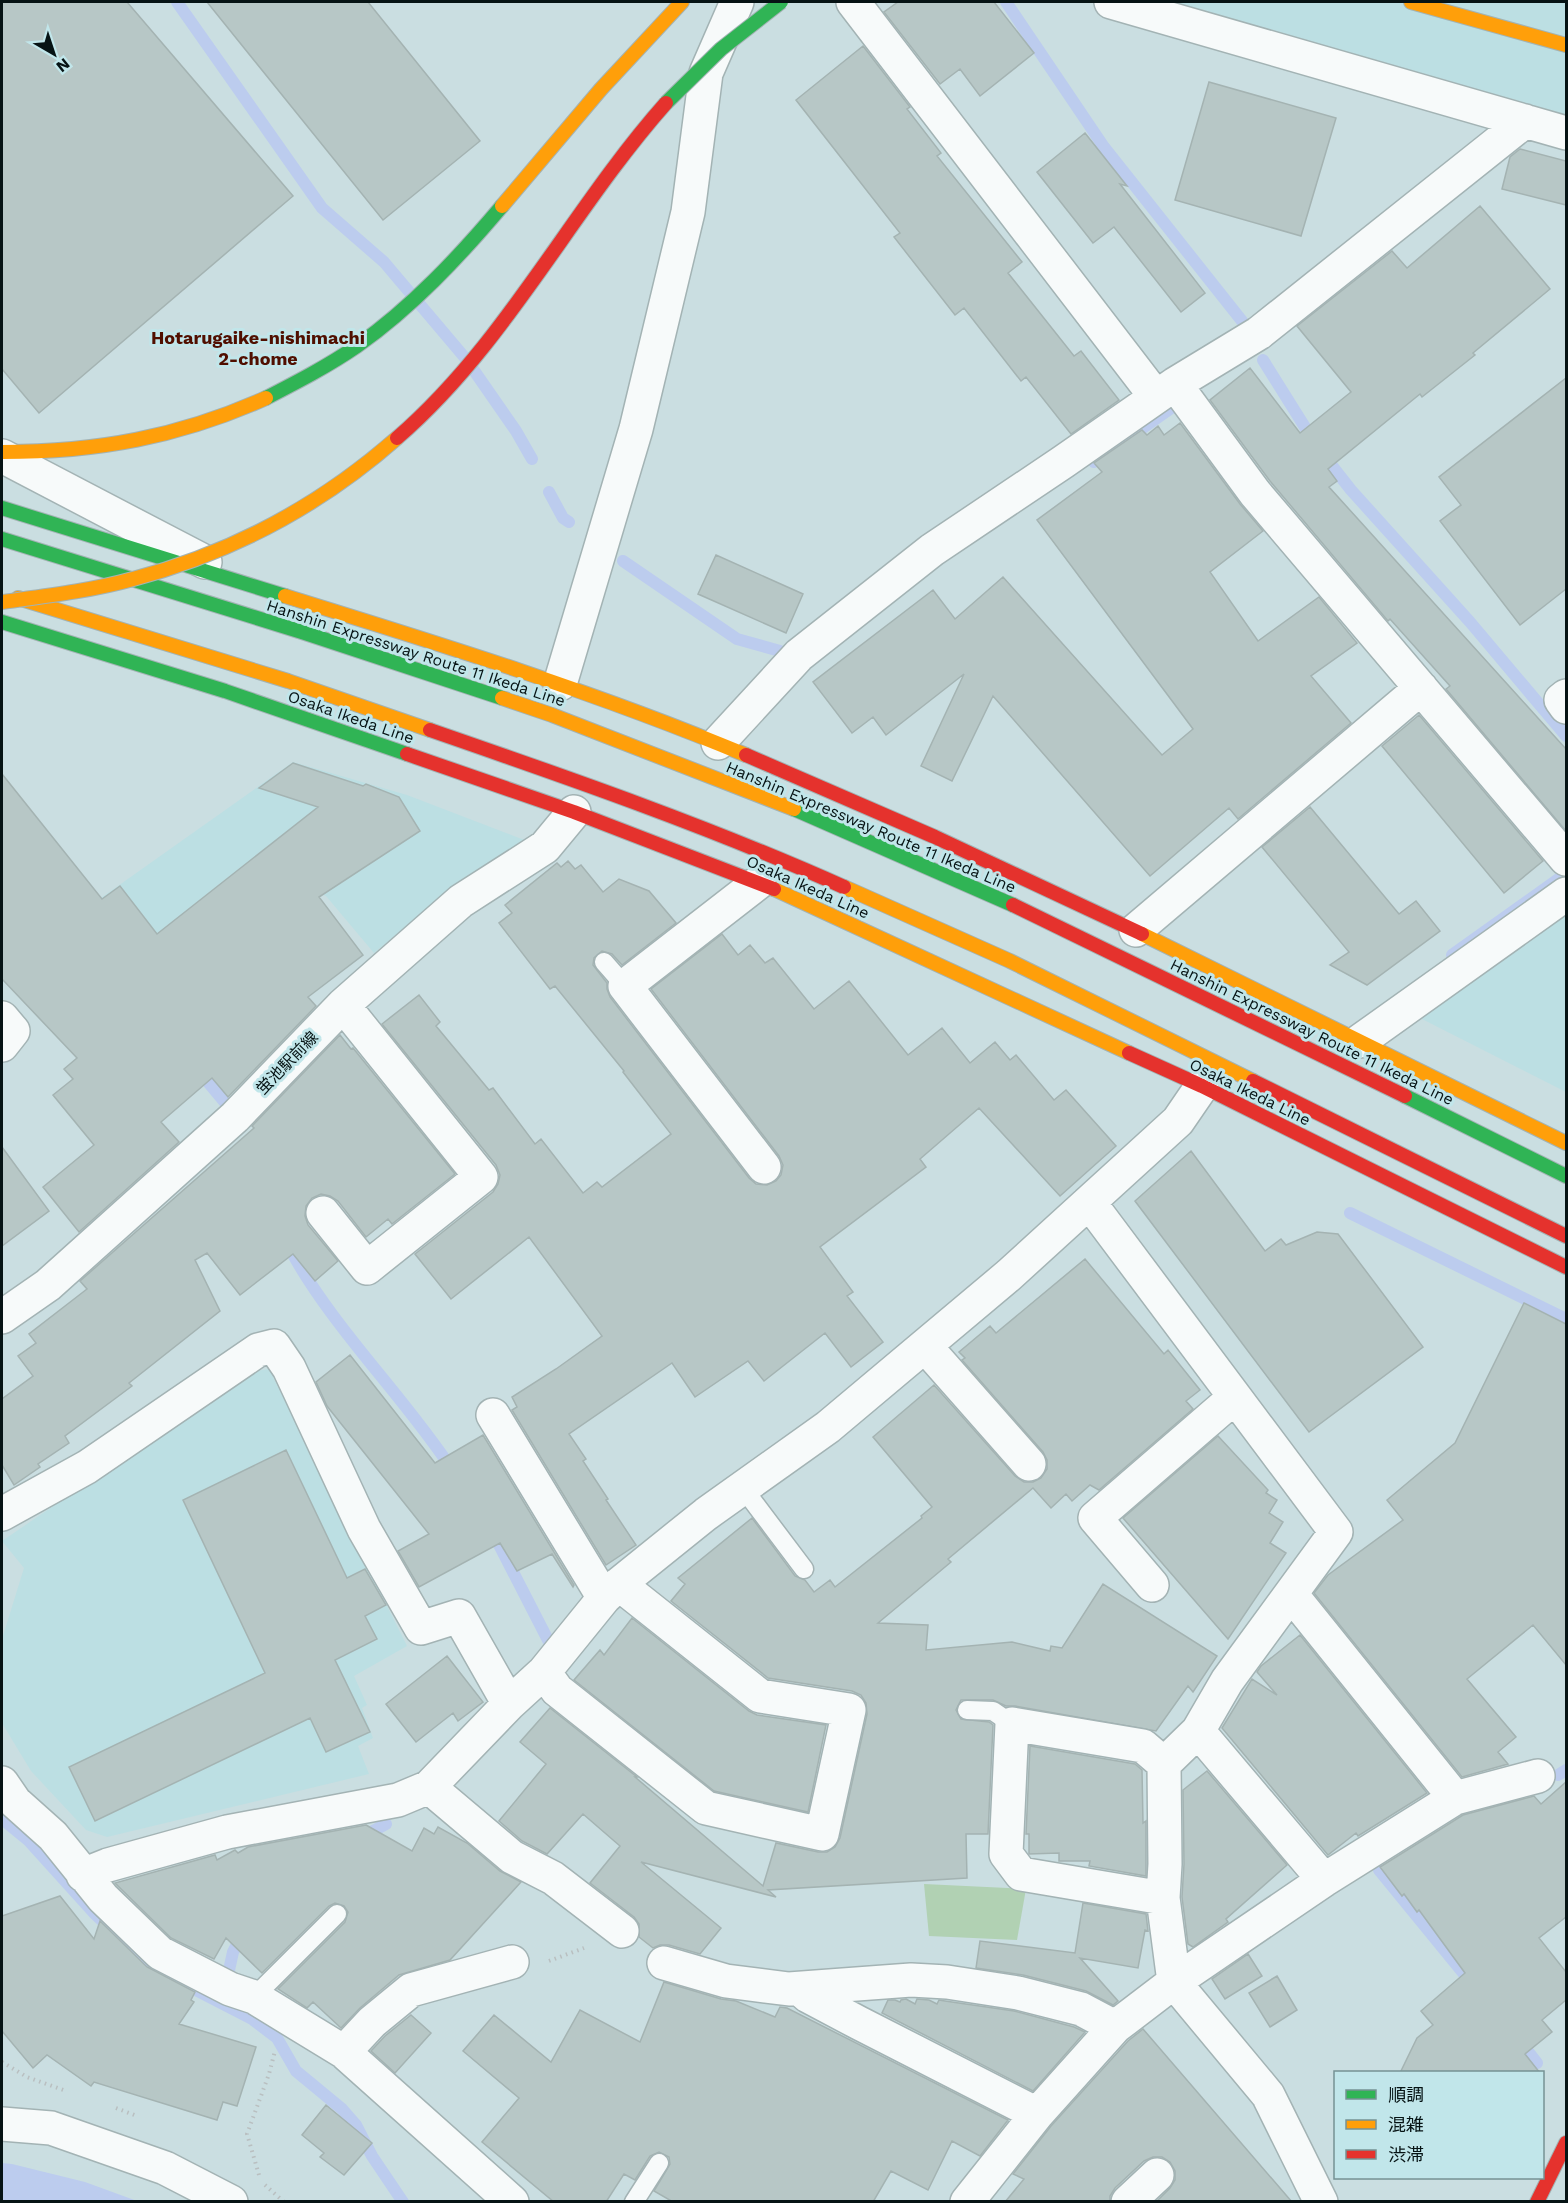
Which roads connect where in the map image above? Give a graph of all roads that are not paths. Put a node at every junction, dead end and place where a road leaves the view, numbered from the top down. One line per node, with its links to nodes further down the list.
1 (682, 2): 11 (main road)
2 (737, 2): 18 (street)
3 (781, 2): 16 (main road, bridge)
4 (853, 2): 10 (street)
5 (1112, 2): 8 (street)
6 (1411, 2): 7 (main road)
7 (1566, 45)
8 (1525, 121): 9 (street); 10 (street)
9 (1566, 133)
10 (1166, 391): 19 (street); 22 (street)
11 (2, 454): 14 (street)
12 (2, 508): 14 (main road)
13 (2, 539): 37 (main road, Hanshin Expressway Route 11 Ikeda Line, bridge)
14 (244, 582): 18 (main road)
15 (2, 593): 40 (main road, bridge)
16 (2, 602)
17 (2, 622): 23 (main road, Osaka Ikeda Line)
18 (560, 684): 22 (main road)
19 (1421, 688): 24 (street); 27 (street)
20 (1566, 696): 21 (street)
21 (1566, 707)
22 (718, 743): 27 (main road)
23 (574, 812): 25 (main road, Osaka Ikeda Line); 30 (street, 蛍池駅前線)
24 (1566, 859)
25 (759, 882): 29 (street); 34 (main road, Osaka Ikeda Line)
26 (1566, 894): 32 (street)
27 (1136, 930): 32 (main road)
28 (604, 962): 29 (lane)
29 (625, 986): 36 (street)
30 (343, 1005): 39 (street); 42 (street, 蛍池駅前線)
31 (2, 1018): 33 (street)
32 (1360, 1041): 35 (main road)
33 (2, 1045)
34 (1202, 1086): 38 (street); 41 (main road, Osaka Ikeda Line)
35 (1566, 1143)
36 (764, 1167)
37 (1566, 1176)
38 (1089, 1202): 43 (street); 44 (street)
39 (323, 1213)
40 (1566, 1236)
41 (1566, 1268)
42 (2, 1317)
43 (925, 1346): 46 (street); 47 (street)
44 (1235, 1397): 50 (street); 52 (street)
45 (493, 1415): 51 (street)
46 (1029, 1464)
47 (743, 1488): 49 (lane); 51 (street)
48 (2, 1514): 54 (street)
49 (804, 1569)
50 (1152, 1585)
51 (611, 1591): 53 (street); 53 (street)
52 (1291, 1594): 57 (street); 62 (street)
53 (544, 1672): 54 (street)
54 (509, 1704): 60 (street)
55 (967, 1710): 56 (lane)
56 (1012, 1724): 58 (street); 65 (street)
57 (1198, 1731): 58 (street); 64 (street)
58 (1164, 1764): 65 (street)
59 (1538, 1776): 62 (street)
60 (429, 1787): 63 (street); 67 (street)
61 (3, 1789): 63 (street)
62 (1455, 1798): 64 (street)
63 (83, 1875): 71 (street)
64 (1324, 1880): 70 (street)
65 (1163, 1898): 70 (street)
66 (337, 1914): 71 (lane)
67 (622, 1931)
68 (512, 1962): 74 (street)
69 (664, 1963): 72 (street)
70 (1174, 1982): 73 (street); 85 (street)
71 (233, 1989): 74 (street)
72 (800, 1989): 73 (street); 75 (street)
73 (1115, 2027): 75 (street)
74 (344, 2052): 81 (street)
75 (1037, 2114): 83 (street)
76 (2, 2124): 80 (street)
77 (1566, 2143): 86 (main road)
78 (660, 2163): 82 (lane)
79 (1157, 2175): 84 (street)
80 (231, 2202)
81 (512, 2202)
82 (634, 2202)
83 (967, 2202)
84 (1128, 2202)
85 (1321, 2202)
86 (1537, 2202)

